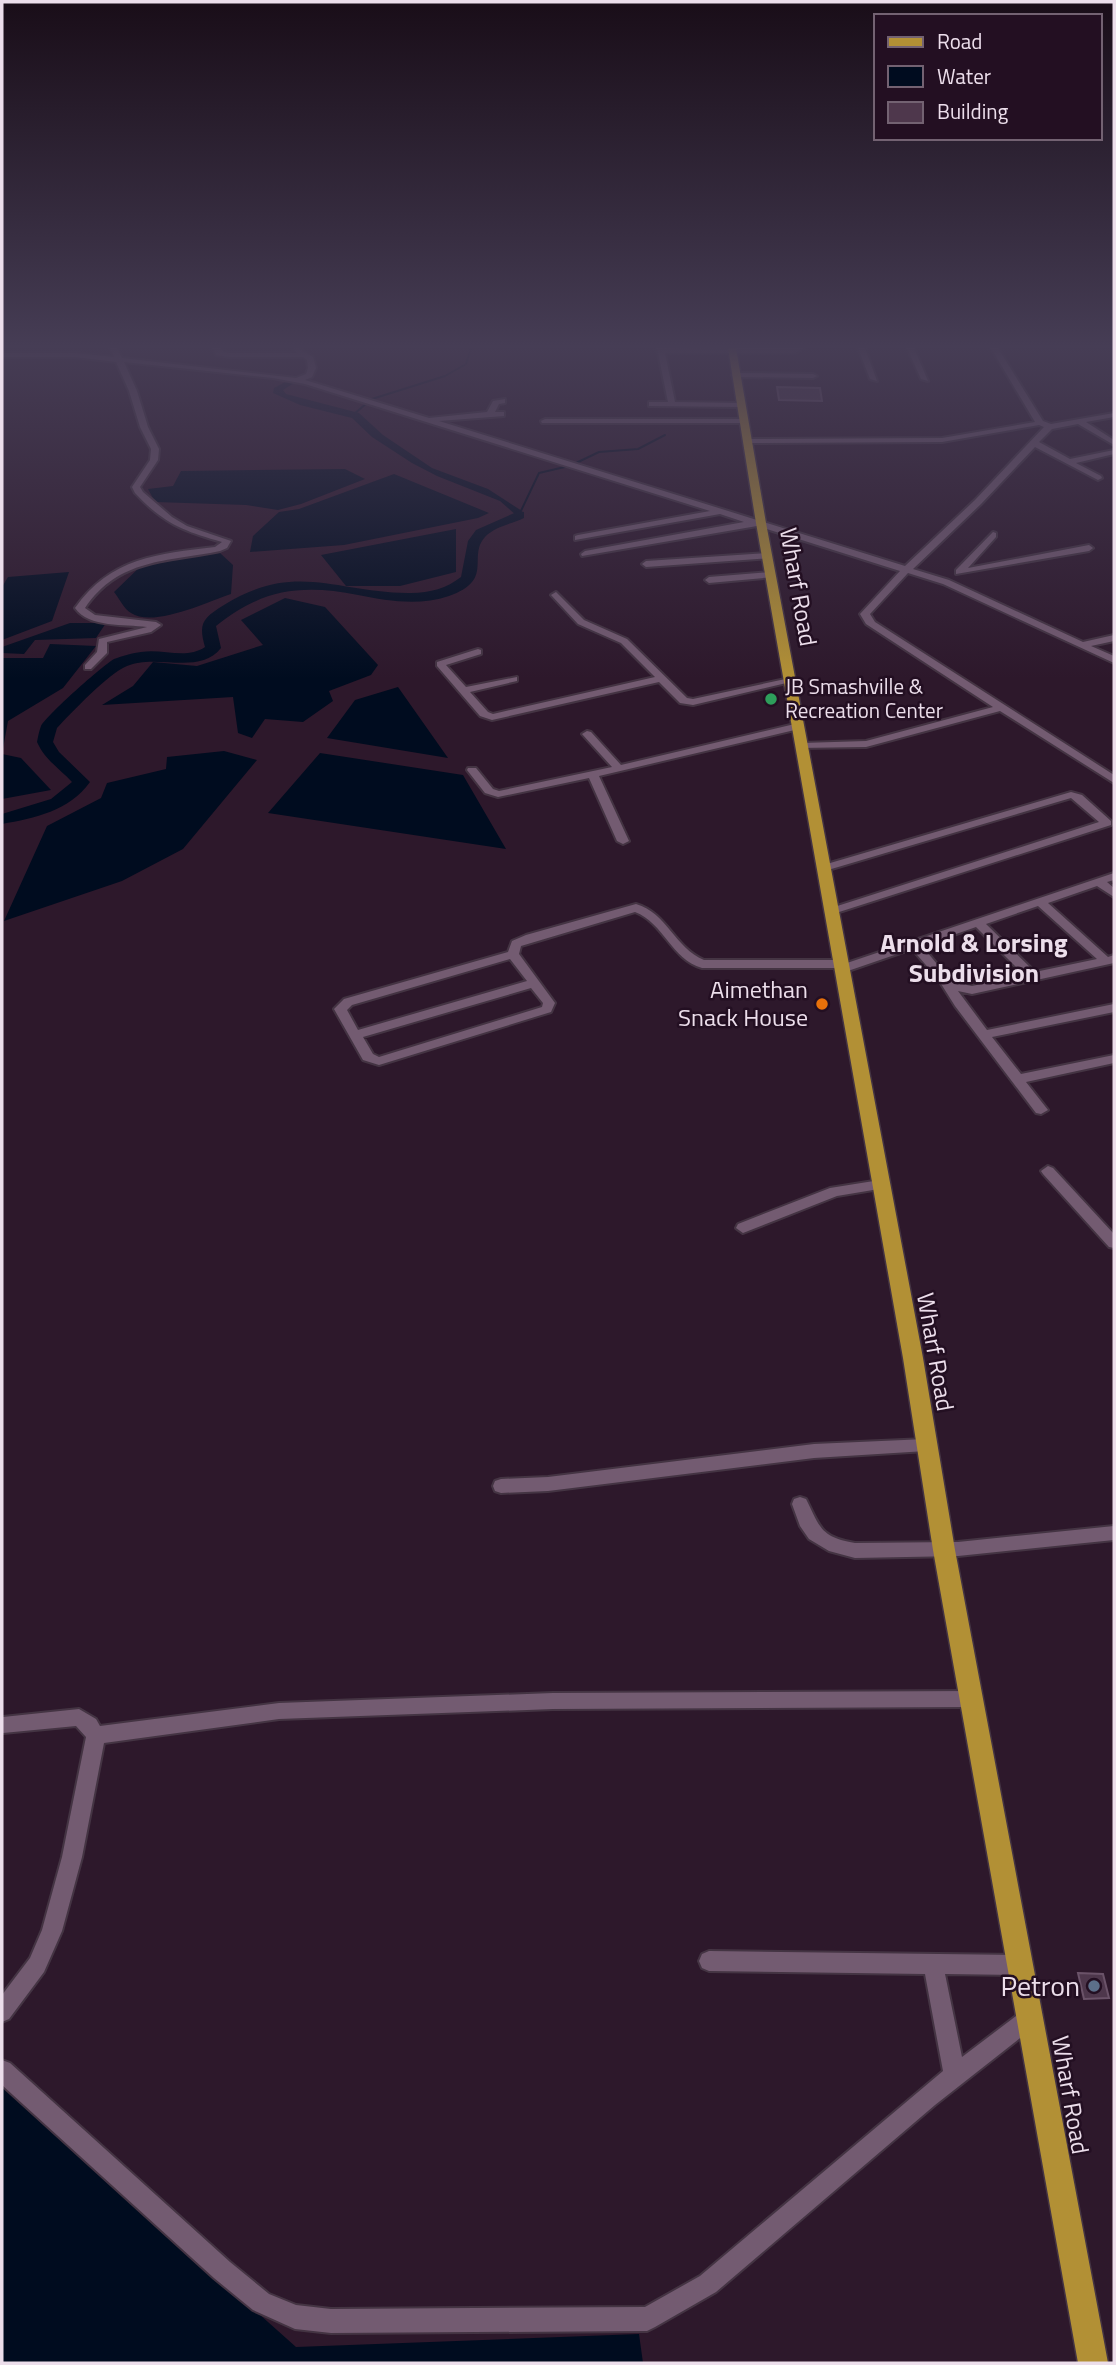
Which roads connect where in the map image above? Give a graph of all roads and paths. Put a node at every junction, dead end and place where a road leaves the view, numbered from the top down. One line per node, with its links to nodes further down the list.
1 (154, 458): 26 (street)
2 (553, 458): 9 (street)
3 (751, 458): 10 (main road, Wharf Road)
4 (1021, 458): 17 (street)
5 (1062, 458): 7 (street)
6 (1085, 458): 7 (street)
7 (1068, 462): 8 (street)
8 (1098, 478)
9 (722, 511): 10 (street); 12 (street)
10 (761, 524): 14 (street); 16 (main road, Wharf Road); 17 (street)
11 (993, 535): 18 (street)
12 (578, 538)
13 (1089, 548): 18 (street)
14 (585, 554)
15 (646, 564): 16 (street)
16 (770, 565): 19 (street); 29 (main road, Wharf Road)
17 (905, 570): 20 (street); 31 (street)
18 (959, 572): 20 (street)
19 (709, 580)
20 (946, 582): 23 (street)
21 (556, 595): 28 (street)
22 (1114, 638): 23 (street)
23 (1083, 645): 25 (street)
24 (478, 652): 30 (street)
25 (1114, 660)
26 (88, 667)
27 (514, 678): 30 (street)
28 (660, 679): 29 (street); 30 (street)
29 (790, 681): 33 (main road, Wharf Road)
30 (463, 691)
31 (1001, 708): 33 (street); 37 (street)
32 (587, 734): 34 (street)
33 (800, 736): 34 (street); 40 (main road, Wharf Road)
34 (619, 769): 36 (street)
35 (472, 770): 36 (street)
36 (593, 775): 39 (street)
37 (1114, 780)
38 (1111, 826): 40 (street); 45 (street)
39 (623, 841)
40 (824, 868): 45 (main road, Wharf Road)
41 (1114, 876): 42 (street)
42 (1099, 881): 43 (street); 44 (street)
43 (1114, 894)
44 (1040, 902): 46 (street); 49 (street)
45 (832, 911): 50 (main road, Wharf Road)
46 (978, 923): 47 (street); 51 (street)
47 (914, 944): 50 (street); 53 (street)
48 (513, 954): 50 (street); 52 (street); 55 (street)
49 (1110, 960): 51 (street)
50 (842, 966): 61 (main road, Wharf Road)
51 (1034, 978): 53 (street)
52 (534, 983): 55 (street); 55 (street)
53 (950, 985): 56 (street)
54 (1114, 1008): 56 (street)
55 (354, 1035)
56 (984, 1035): 58 (street)
57 (1114, 1059): 58 (street)
58 (1018, 1079): 59 (street)
59 (1041, 1110)
60 (1048, 1171): 63 (street)
61 (880, 1185): 62 (street); 64 (main road, Wharf Road)
62 (743, 1228)
63 (1114, 1243)
64 (926, 1445): 65 (street); 68 (main road, Wharf Road)
65 (501, 1486)
66 (800, 1504): 68 (street)
67 (1114, 1532): 68 (street)
68 (944, 1550): 69 (main road, Wharf Road)
69 (971, 1699): 71 (street); 74 (main road, Wharf Road)
70 (3, 1725): 71 (street)
71 (96, 1735): 75 (street)
72 (709, 1961): 73 (street)
73 (933, 1964): 74 (street); 78 (street)
74 (1021, 1965): 76 (main road, Wharf Road)
75 (2, 2012)
76 (1031, 2017): 78 (street); 79 (main road, Wharf Road)
77 (2, 2071): 78 (street)
78 (955, 2076)
79 (1093, 2363)

